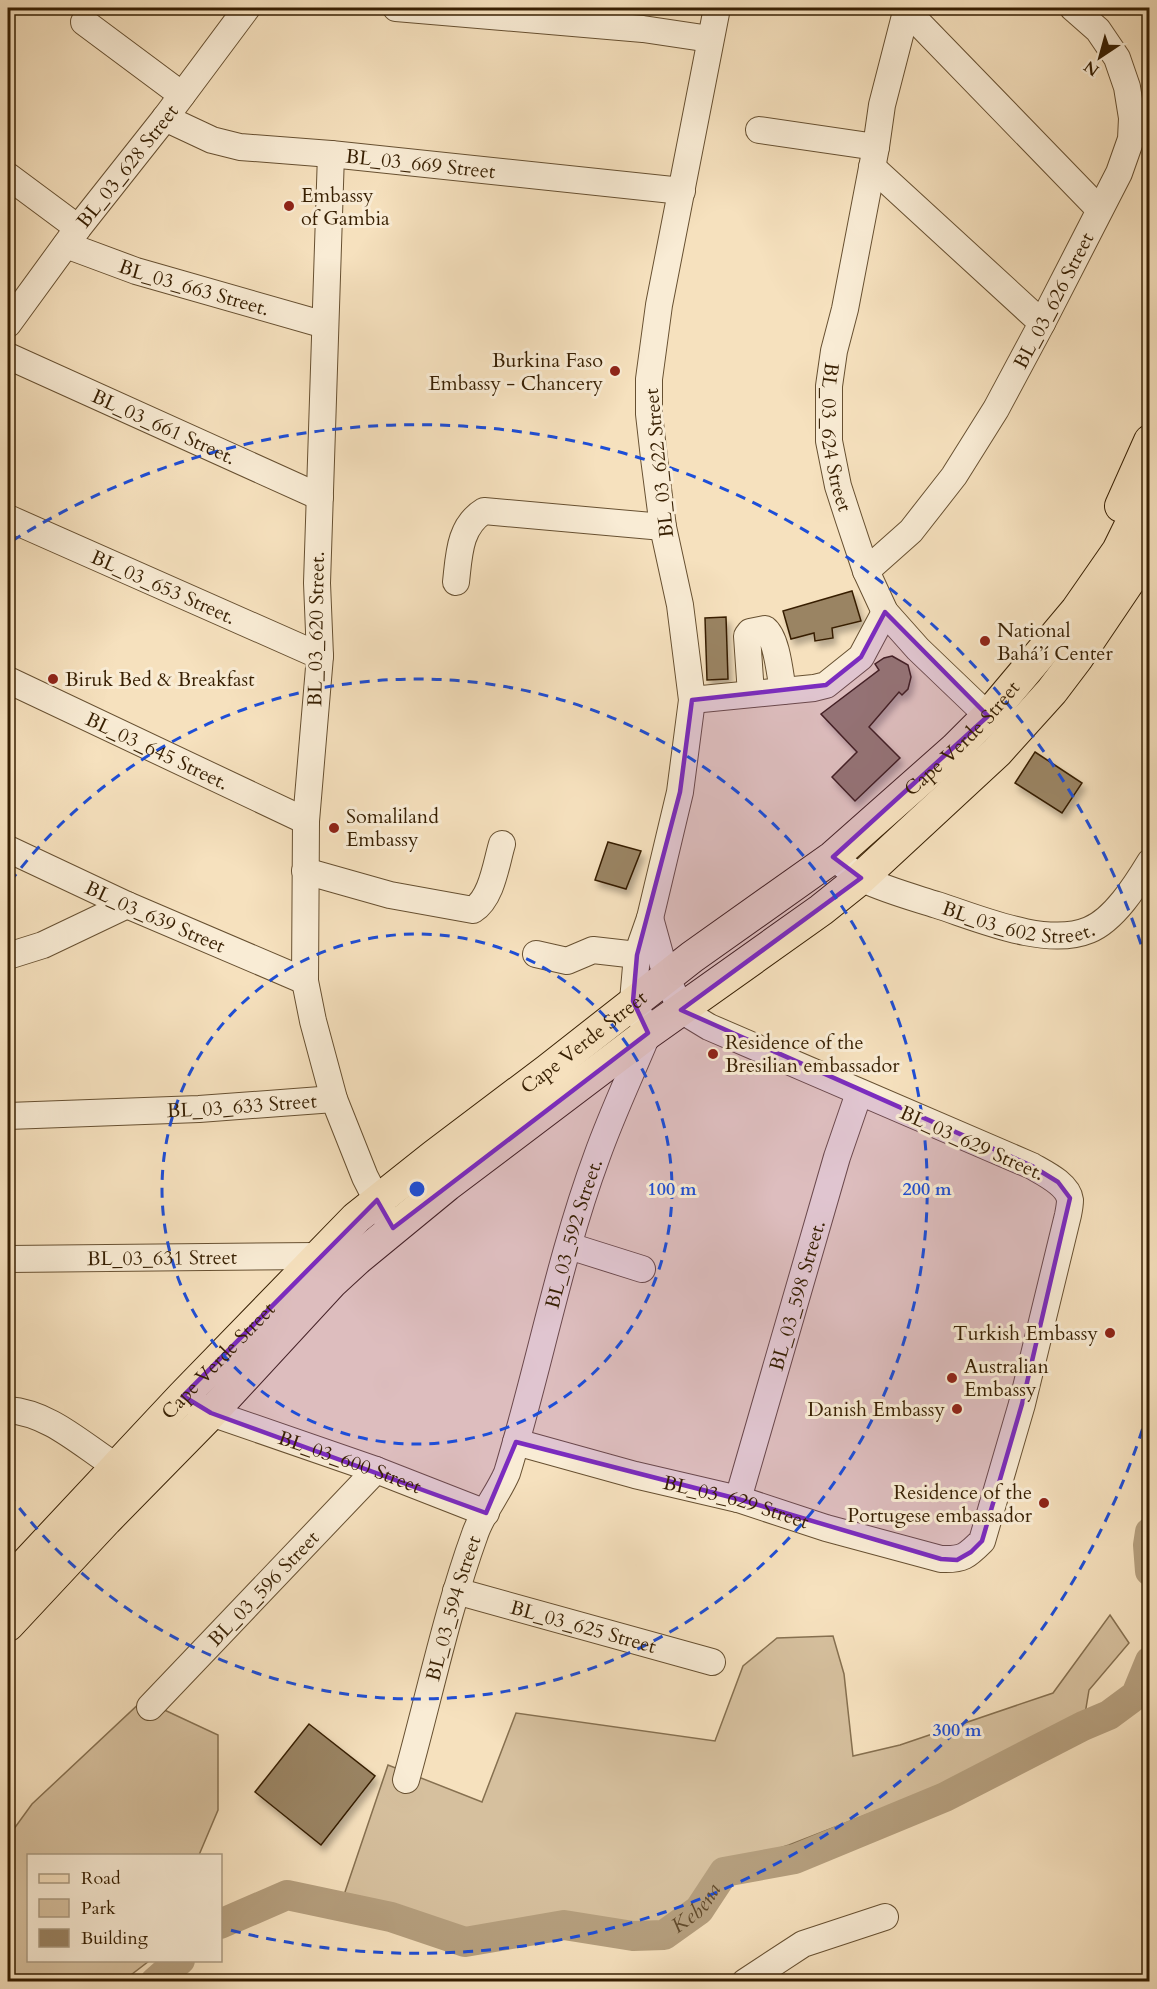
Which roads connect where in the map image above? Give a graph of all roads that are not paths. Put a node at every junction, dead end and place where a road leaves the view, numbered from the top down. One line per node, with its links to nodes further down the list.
1 (247, 8): 8 (street, BL_03_628 Street)
2 (396, 8): 7 (street)
3 (717, 8): 7 (street, BL_03_622 Street)
4 (1073, 8): 15 (street, BL_03_626 Street)
5 (907, 9): 12 (street, BL_03_624 Street); 15 (street)
6 (84, 22): 8 (street)
7 (710, 39): 14 (street, BL_03_622 Street)
8 (182, 95): 9 (street, BL_03_628 Street)
9 (165, 118): 11 (street, BL_03_669 Street); 16 (street, BL_03_628 Street)
10 (759, 130): 12 (street)
11 (332, 154): 14 (street, BL_03_669 Street); 19 (street, BL_03_620 Street.)
12 (874, 157): 17 (street); 27 (street, BL_03_624 Street)
13 (8, 176): 16 (street, BL_03_663 Street.)
14 (682, 191): 25 (street, BL_03_622 Street)
15 (1099, 209): 17 (street, BL_03_626 Street)
16 (72, 236): 18 (street, BL_03_628 Street); 19 (street, BL_03_663 Street.)
17 (1042, 323): 27 (street, BL_03_626 Street)
18 (8, 324)
19 (325, 325): 23 (street, BL_03_620 Street.)
20 (8, 357): 23 (street, BL_03_661 Street.)
21 (1149, 441): 28 (main road)
22 (1147, 490): 28 (main road, Cape Verde Street)
23 (320, 497): 31 (street, BL_03_620 Street.)
24 (8, 518): 31 (street, BL_03_653 Street.)
25 (663, 527): 29 (street); 35 (street, BL_03_622 Street)
26 (1145, 551): 43 (main road, Cape Verde Street)
27 (866, 571): 30 (street, BL_03_624 Street)
28 (1102, 574): 36 (main road, Cape Verde Street)
29 (456, 582)
30 (885, 612): 33 (street); 36 (street, BL_03_624 Street)
31 (320, 656): 37 (street, BL_03_620 Street.)
32 (8, 680): 37 (street, BL_03_645 Street.)
33 (783, 691): 34 (street); 34 (street)
34 (751, 693): 35 (street)
35 (692, 700): 46 (street, BL_03_622 Street)
36 (988, 716): 40 (main road, Cape Verde Street)
37 (306, 821): 42 (street, BL_03_620 Street.)
38 (502, 844): 42 (street)
39 (8, 849): 45 (street, BL_03_639 Street)
40 (833, 857): 43 (street, BL_03_602 Street.); 50 (main road, Cape Verde Street)
41 (1149, 862): 44 (street, BL_03_602 Street.)
42 (305, 871): 51 (street, BL_03_620 Street.)
43 (861, 878): 44 (street, BL_03_602 Street.); 53 (main road, Cape Verde Street)
44 (1140, 897)
45 (127, 905): 49 (street); 51 (street, BL_03_639 Street)
46 (650, 918): 48 (street, BL_03_622 Street); 50 (street)
47 (536, 954): 48 (street)
48 (637, 955): 52 (street, BL_03_622 Street)
49 (8, 957)
50 (666, 976): 52 (main road, Cape Verde Street); 53 (street)
51 (305, 981): 56 (street, BL_03_620 Street.)
52 (633, 1001): 54 (street); 58 (main road, Cape Verde Street)
53 (681, 1010): 54 (main road, Cape Verde Street); 55 (street, BL_03_629 Street.)
54 (648, 1033): 59 (main road, Cape Verde Street); 60 (street, BL_03_592 Street.)
55 (859, 1093): 70 (street, BL_03_598 Street.); 72 (street, BL_03_629 Street.)
56 (334, 1099): 57 (street, BL_03_633 Street); 58 (street, BL_03_633 Street)
57 (8, 1116)
58 (376, 1200): 59 (street, BL_03_633 Street); 61 (main road, Cape Verde Street)
59 (393, 1228): 66 (main road, Cape Verde Street)
60 (569, 1246): 63 (street); 67 (street, BL_03_592 Street.)
61 (318, 1256): 62 (street, BL_03_631 Street); 64 (main road, Cape Verde Street)
62 (8, 1259)
63 (642, 1269)
64 (183, 1396): 66 (street, BL_03_600 Street); 68 (main road, Cape Verde Street)
65 (8, 1410): 68 (street)
66 (211, 1413): 69 (street, BL_03_600 Street); 75 (main road, Cape Verde Street)
67 (516, 1442): 70 (street, BL_03_629 Street); 71 (street, BL_03_594 Street)
68 (117, 1467): 73 (main road, Cape Verde Street)
69 (376, 1470): 71 (street, BL_03_600 Street); 77 (street, BL_03_596 Street)
70 (738, 1499): 72 (street, BL_03_629 Street)
71 (486, 1513): 74 (street, BL_03_594 Street)
72 (957, 1560)
73 (8, 1583)
74 (456, 1591): 76 (street, BL_03_625 Street); 78 (street, BL_03_594 Street)
75 (8, 1625)
76 (712, 1662)
77 (150, 1707)
78 (406, 1780)
79 (885, 1917): 80 (street)
80 (745, 1982)

